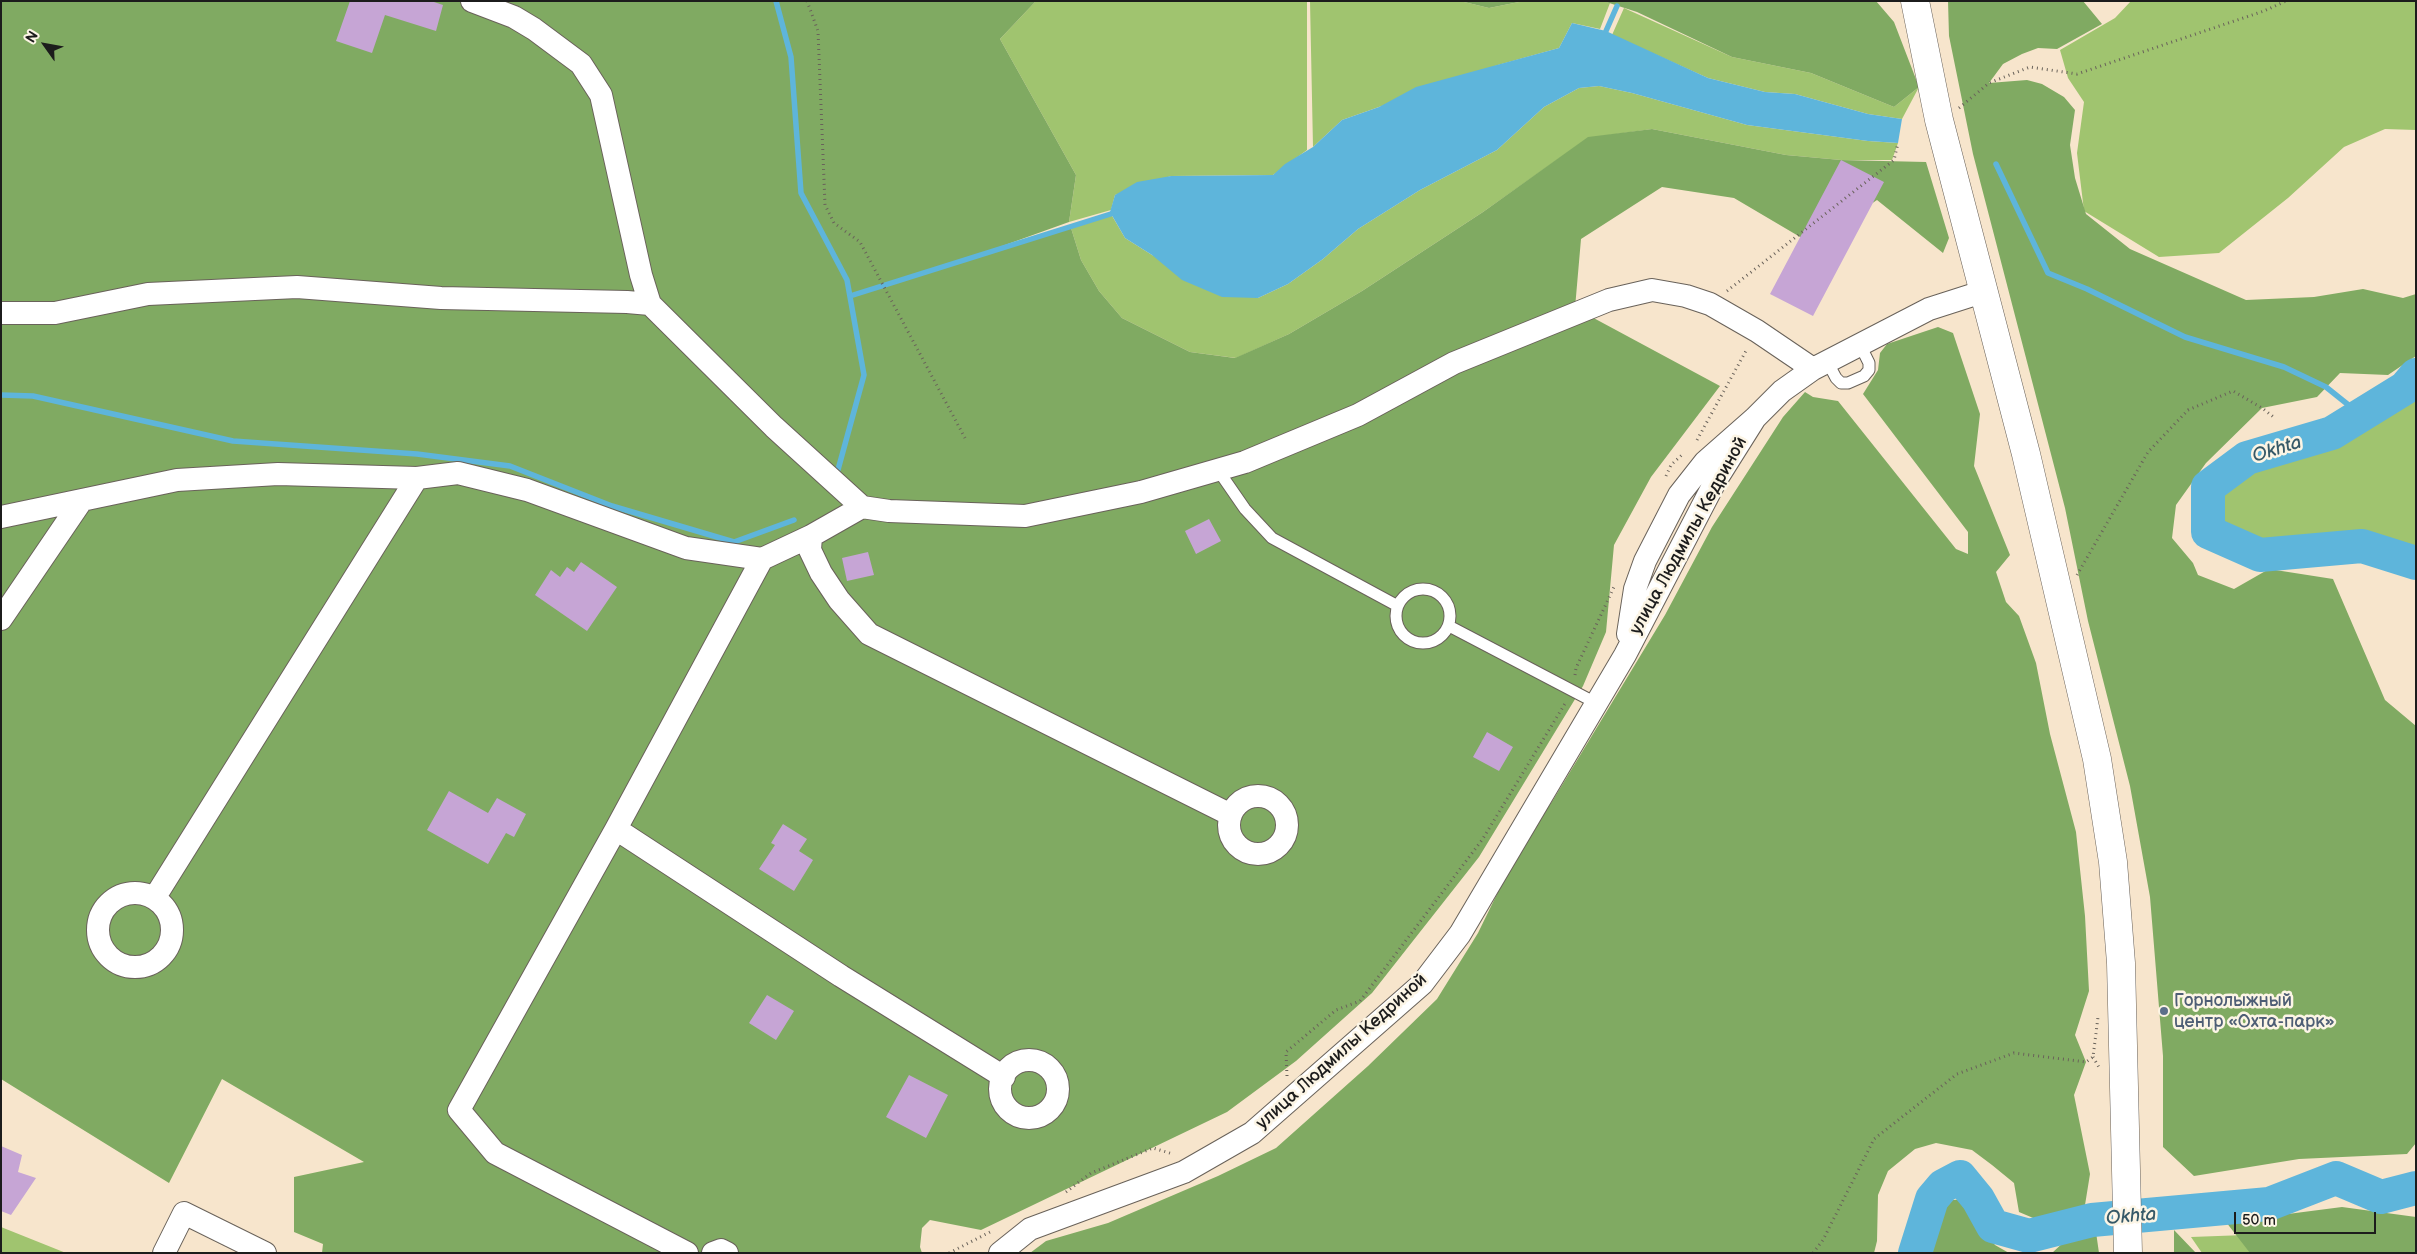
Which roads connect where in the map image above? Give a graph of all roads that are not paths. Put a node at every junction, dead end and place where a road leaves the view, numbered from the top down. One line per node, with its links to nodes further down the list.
1 (472, 1): 4 (street)
2 (1915, 1): 3 (street)
3 (1982, 292): 6 (street, улица Людмилы Кедриной); 29 (street)
4 (650, 304): 5 (street); 11 (street)
5 (1, 313)
6 (1860, 343): 7 (street, улица Людмилы Кедриной); 7 (lane)
7 (1820, 365): 8 (street); 18 (street, улица Людмилы Кедриной)
8 (1218, 470): 11 (street); 15 (lane)
9 (417, 478): 10 (street); 14 (street); 21 (street)
10 (82, 500): 12 (street); 16 (street)
11 (862, 507): 13 (street)
12 (1, 518)
13 (810, 536): 14 (street); 19 (street)
14 (762, 559): 20 (street)
15 (1396, 605): 17 (lane); 17 (lane)
16 (1, 619)
17 (1449, 626): 18 (lane)
18 (1596, 704): 28 (street, улица Людмилы Кедриной)
19 (1230, 815)
20 (616, 830): 22 (street); 25 (street)
21 (155, 897)
22 (1004, 1077)
23 (164, 1253): 24 (street)
24 (264, 1253)
25 (687, 1253)
26 (713, 1253): 27 (street)
27 (727, 1253)
28 (1000, 1253)
29 (2128, 1253)

